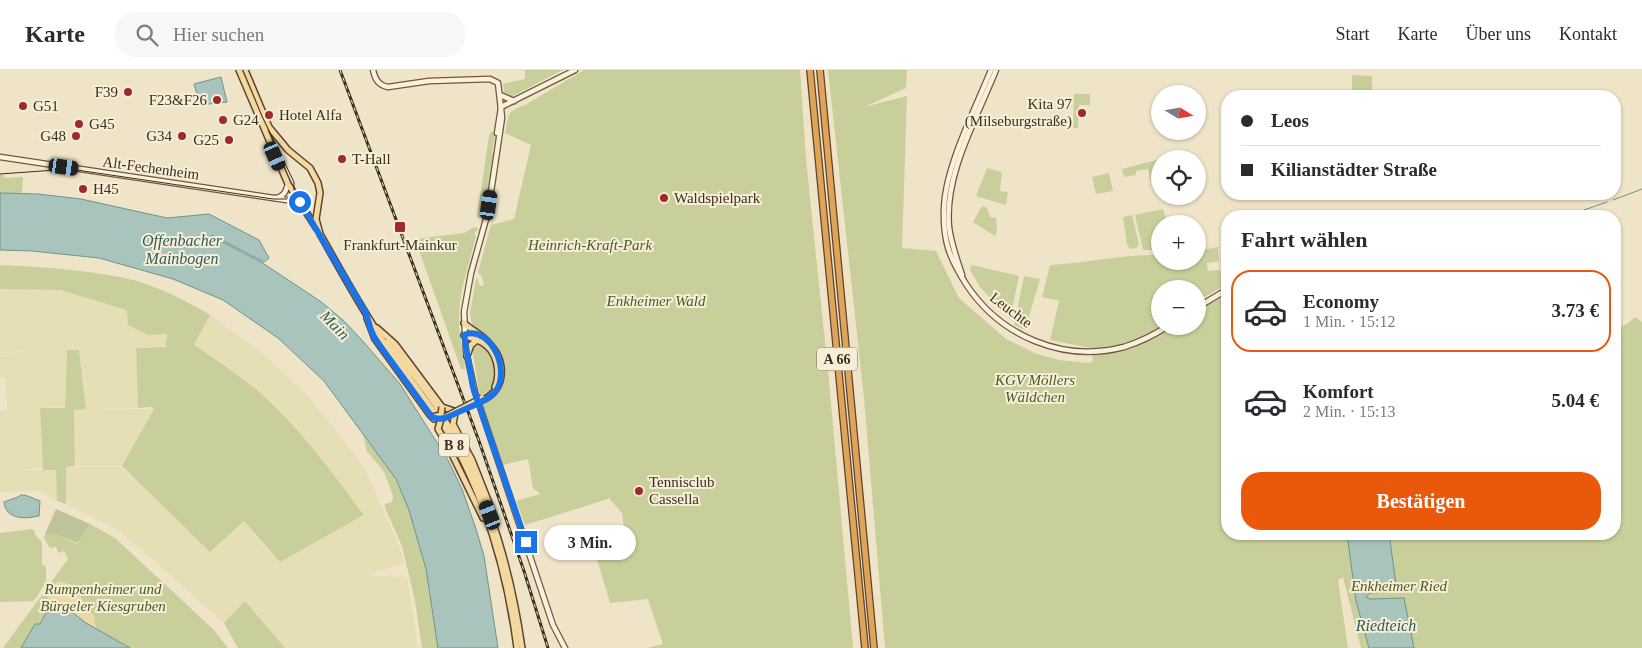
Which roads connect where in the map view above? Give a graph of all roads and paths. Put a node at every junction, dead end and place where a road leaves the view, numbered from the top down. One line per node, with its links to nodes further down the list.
1 (239, 70): 15 (main road, B 8)
2 (245, 70): 14 (main road, B 8)
3 (373, 70): 9 (street)
4 (576, 70): 10 (street)
5 (810, 70): 40 (highway, A 66)
6 (820, 70): 41 (highway, A 66)
7 (991, 70): 20 (street, Leuchte)
8 (996, 70): 20 (street, Leuchte)
9 (500, 94): 10 (street); 11 (street)
10 (514, 101): 11 (street); 12 (street)
11 (501, 107): 12 (street); 13 (street)
12 (502, 118): 13 (street)
13 (497, 145): 25 (street)
14 (288, 150): 15 (main road); 21 (main road, B 8)
15 (275, 156): 17 (main road, B 8)
16 (0, 157): 18 (street, Alt-Fechenheim)
17 (288, 184): 18 (street); 19 (main road, B 8)
18 (269, 198): 19 (street, Alt-Fechenheim)
19 (300, 202): 21 (main road, B 8)
20 (946, 220): 28 (street, Leuchte)
21 (320, 234): 24 (main road, B 8)
22 (1221, 294): 23 (street)
23 (1206, 302)
24 (366, 313): 26 (main road, B 8); 33 (main road)
25 (464, 322): 27 (street); 29 (main road)
26 (375, 327): 31 (main road); 35 (main road, B 8); 36 (main road, B 8)
27 (464, 335): 29 (main road); 30 (street)
28 (1151, 335)
29 (478, 337): 30 (main road); 32 (main road, bridge)
30 (467, 356): 39 (street)
31 (442, 407): 32 (main road, bridge); 33 (main road, bridge)
32 (455, 412): 34 (main road, bridge); 36 (main road)
33 (432, 417): 34 (main road, bridge)
34 (440, 419): 35 (main road, bridge)
35 (493, 539): 37 (main road, B 8)
36 (500, 545): 38 (main road, B 8)
37 (518, 648)
38 (522, 648)
39 (565, 648)
40 (865, 648)
41 (874, 648)

